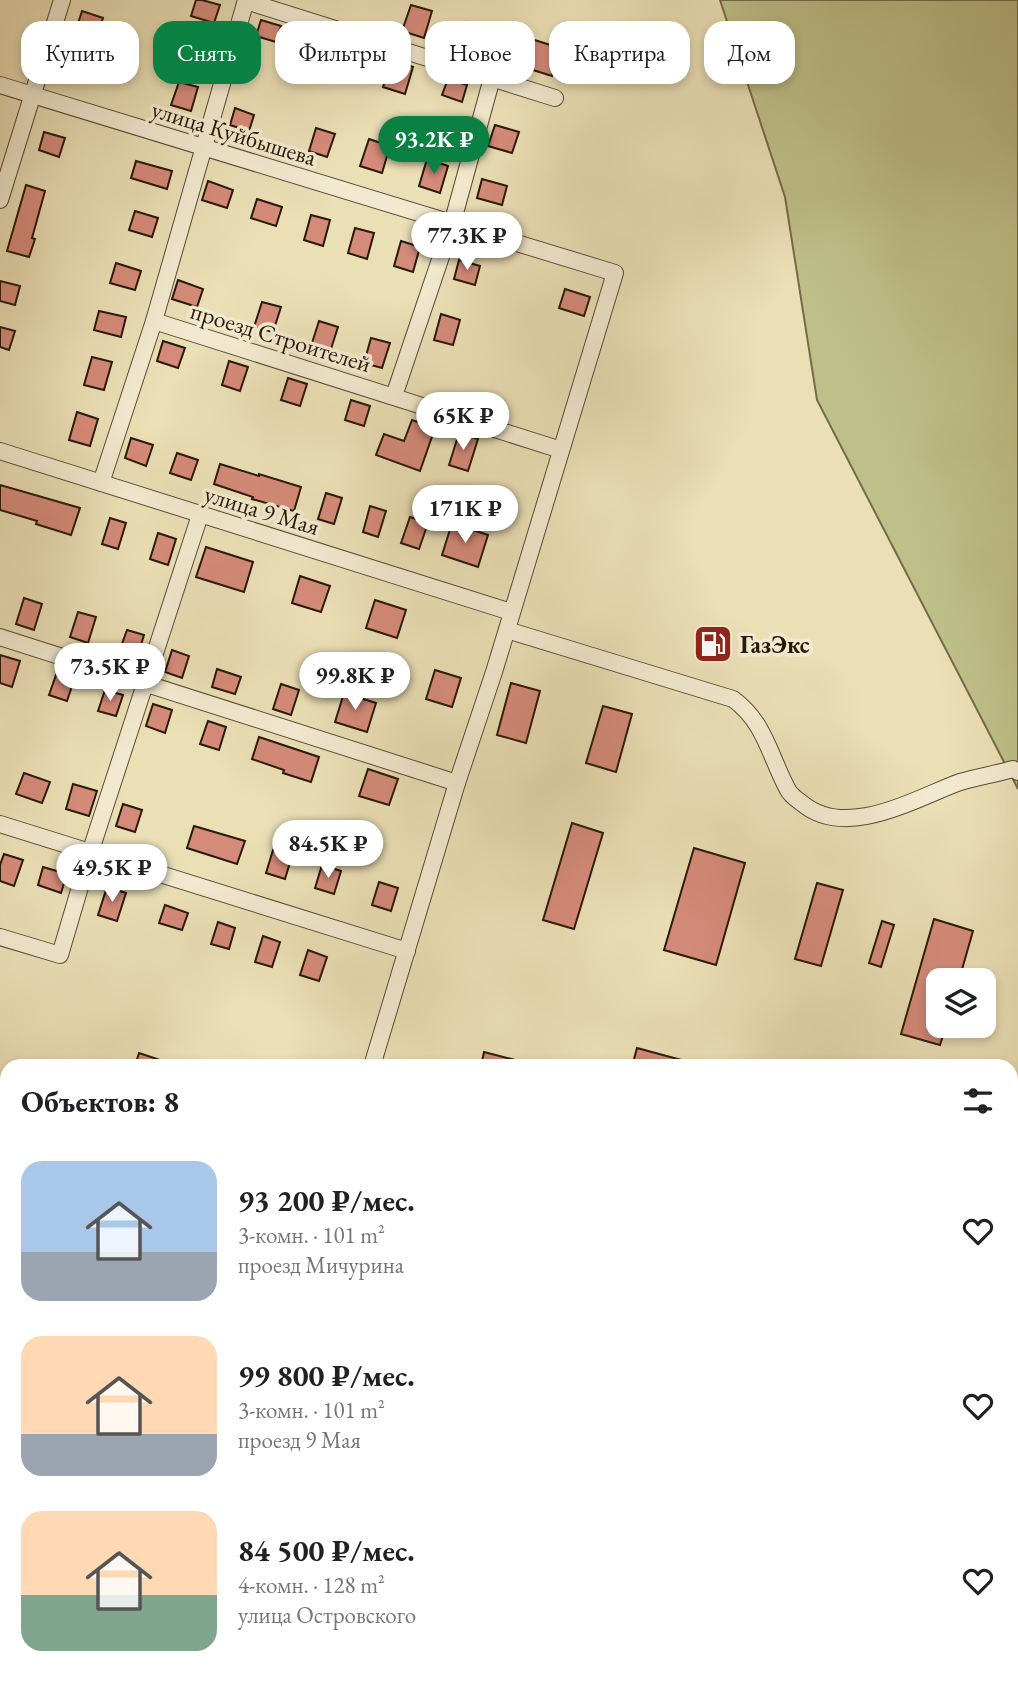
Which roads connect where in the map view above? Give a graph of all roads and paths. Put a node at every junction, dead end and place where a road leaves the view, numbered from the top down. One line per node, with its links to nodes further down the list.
1 (62, 0): 7 (street)
2 (246, 1): 3 (street); 9 (street, проезд Строителей)
3 (425, 57)
4 (490, 84): 11 (street, проезд Строителей)
5 (511, 84): 8 (street)
6 (0, 85): 7 (street, улица Куйбышева)
7 (32, 95): 9 (street, улица Куйбышева); 10 (street)
8 (555, 98)
9 (204, 148): 11 (street, улица Куйбышева); 12 (street, проезд Строителей)
10 (0, 200)
11 (452, 224): 13 (street, проезд Строителей); 14 (street, улица Куйбышева)
12 (154, 321): 13 (street, проезд Строителей); 16 (street, проезд Строителей)
13 (394, 396): 14 (street, проезд Строителей)
14 (561, 450): 18 (street)
15 (0, 451): 16 (street, улица 9 Мая)
16 (102, 483): 17 (street, улица 9 Мая)
17 (200, 515): 18 (street, улица 9 Мая); 21 (street)
18 (511, 612): 19 (street)
19 (507, 629): 22 (street); 23 (street)
20 (0, 637): 21 (street)
21 (146, 684): 23 (street); 25 (street)
22 (1018, 772)
23 (457, 783): 27 (street)
24 (0, 824): 25 (street)
25 (90, 853): 26 (street); 27 (street)
26 (0, 937)
27 (407, 951): 28 (street)
28 (374, 1059)

